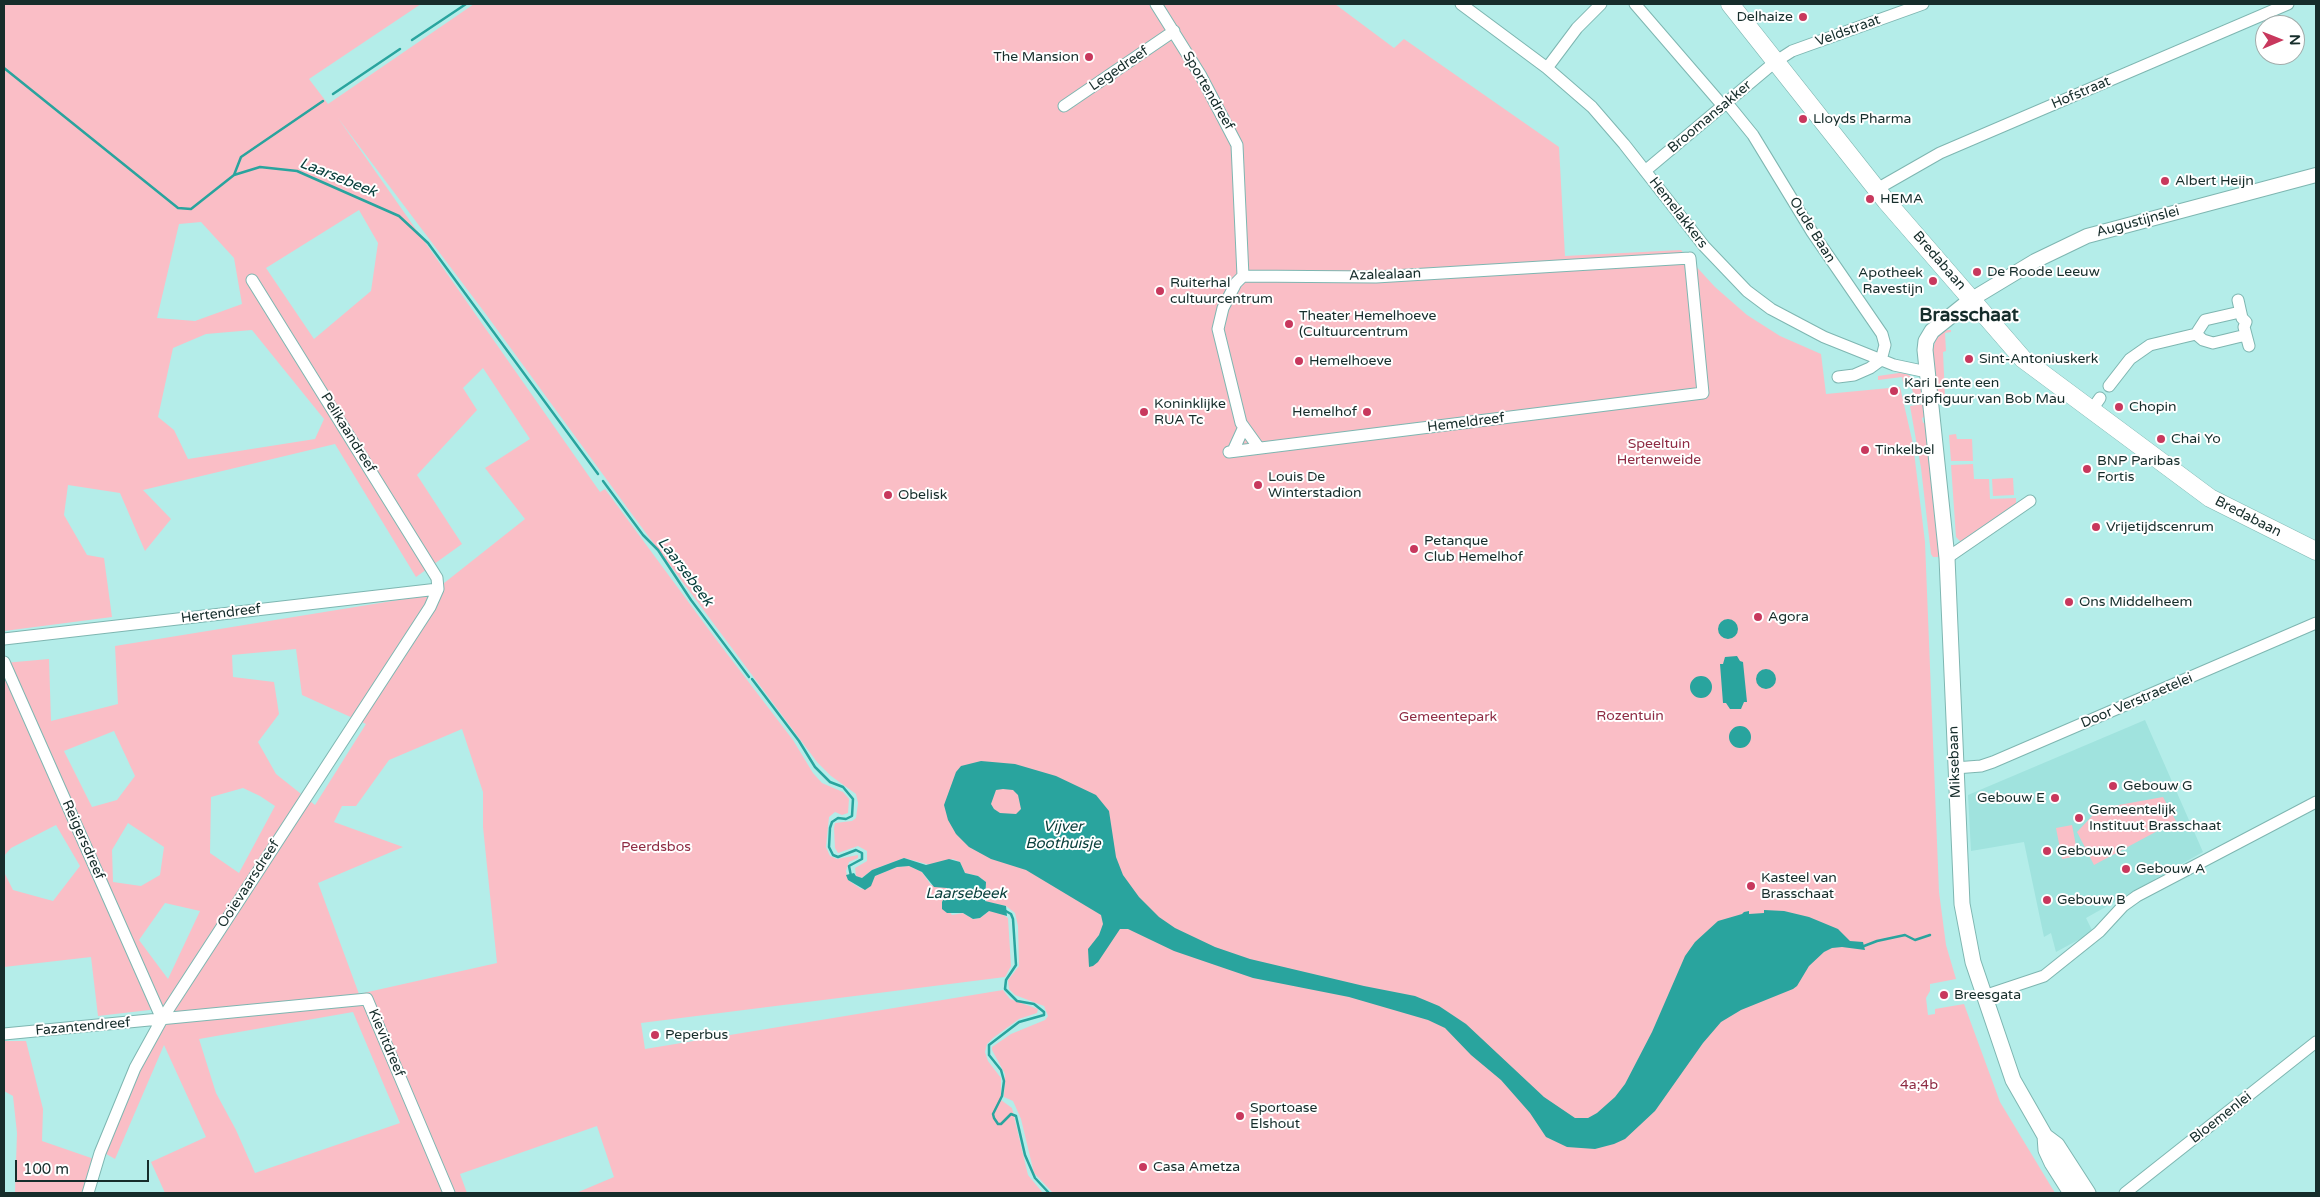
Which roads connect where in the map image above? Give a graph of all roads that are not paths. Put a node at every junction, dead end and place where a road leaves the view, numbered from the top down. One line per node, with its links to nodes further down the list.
1 (1156, 4): 8 (street, Sportendreef)
2 (1461, 4): 10 (street, Hemelakkers)
3 (1601, 4): 10 (street)
4 (1635, 4): 11 (street, Oude Baan)
5 (1730, 4): 9 (main road, Bredabaan)
6 (1923, 4): 9 (street, Veldstraat)
7 (2288, 4): 15 (street, Hofstraat)
8 (1174, 32): 12 (street, Legedreef); 18 (street, Sportendreef)
9 (1775, 62): 11 (street, Broomansakker); 15 (main road, Bredabaan)
10 (1547, 68): 13 (street, Hemelakkers)
11 (1725, 105): 13 (street, Broomansakker); 24 (street, Oude Baan)
12 (1064, 106)
13 (1645, 171): 16 (street, Hemelakkers)
14 (2316, 175): 20 (street, Augustijnslei)
15 (1877, 190): 20 (main road, Bredabaan)
16 (1704, 246): 17 (street); 24 (street, Hemelakkers)
17 (1690, 258): 18 (street, Azalealaan); 29 (street, Hemeldreef)
18 (1243, 276): 28 (street)
19 (252, 280): 33 (street, Pelikaandreef)
20 (1972, 299): 25 (main road, Miksebaan); 31 (main road, Bredabaan)
21 (2238, 300): 22 (street)
22 (2240, 312): 23 (street); 23 (street)
23 (2196, 334): 27 (street)
24 (1881, 360): 25 (street, Hemelakkers); 26 (street)
25 (1927, 372): 32 (main road, Miksebaan)
26 (1838, 377)
27 (2109, 386)
28 (1244, 429): 29 (street); 29 (street, Hemeldreef)
29 (1259, 448)
30 (2030, 501): 32 (street)
31 (2316, 551)
32 (1947, 558): 37 (main road, Miksebaan)
33 (438, 589): 35 (street, Hertendreef); 40 (street, Ooievaarsdreef)
34 (2316, 624): 37 (street, Door Verstraetelei)
35 (4, 639)
36 (4, 662): 40 (street, Reigersdreef)
37 (1955, 768): 39 (main road, Miksebaan)
38 (2316, 802): 39 (street)
39 (1984, 996): 43 (main road, Miksebaan)
40 (162, 1019): 41 (street, Fazantendreef); 44 (street, Ooievaarsdreef); 45 (street, Kievitdreef)
41 (4, 1034)
42 (2316, 1042): 48 (street, Bloemenlei)
43 (2049, 1144): 46 (main road, Miksebaan); 47 (main road, Miksebaan)
44 (88, 1193)
45 (449, 1193)
46 (2071, 1193)
47 (2088, 1193)
48 (2125, 1193)

